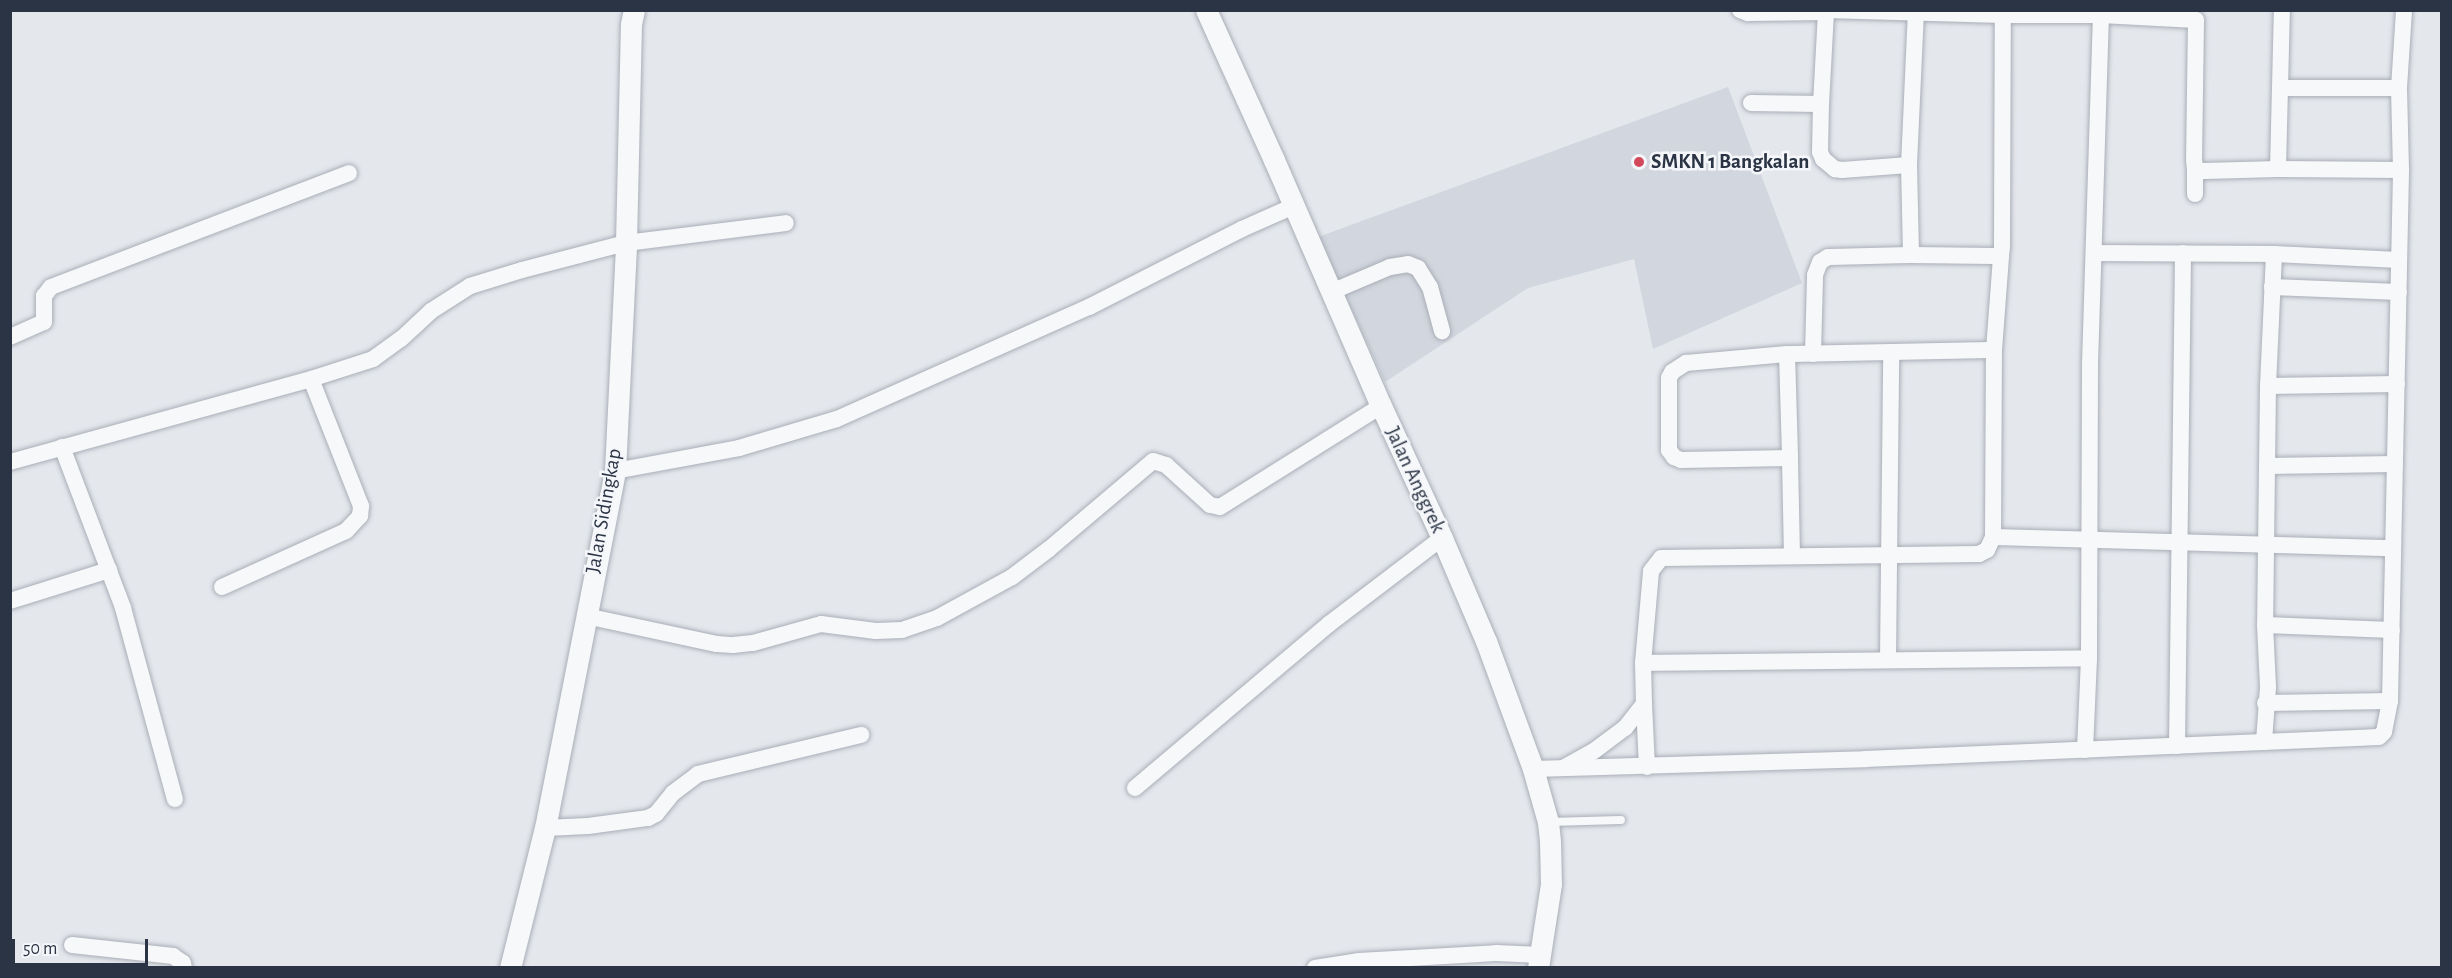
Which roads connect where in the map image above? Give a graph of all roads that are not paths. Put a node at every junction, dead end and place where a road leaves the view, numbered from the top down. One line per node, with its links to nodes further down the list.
1 (634, 10): 23 (street, Jalan Sidingkap)
2 (1206, 10): 21 (street, Jalan Anggrek)
3 (1740, 10): 6 (street)
4 (2282, 10): 11 (street)
5 (2404, 10): 12 (street)
6 (1826, 11): 7 (street); 14 (street)
7 (1916, 12): 8 (street); 15 (street)
8 (2003, 13): 9 (street); 28 (street)
9 (2101, 13): 10 (street); 24 (street)
10 (2196, 15): 17 (street)
11 (2280, 88): 12 (street); 16 (street)
12 (2399, 88): 18 (street)
13 (1750, 103): 14 (street)
14 (1821, 104): 15 (street)
15 (1910, 165): 27 (street)
16 (2278, 169): 17 (street); 18 (street)
17 (2195, 170): 20 (street)
18 (2401, 170): 29 (street)
19 (349, 173): 34 (street)
20 (2195, 194)
21 (1294, 206): 31 (street, Jalan Anggrek); 48 (street)
22 (786, 223): 23 (street)
23 (626, 243): 39 (street); 48 (street, Jalan Sidingkap)
24 (2094, 253): 25 (street); 51 (street)
25 (2183, 254): 26 (street); 52 (street)
26 (2274, 254): 29 (street); 30 (street)
27 (1911, 255): 28 (street); 38 (street)
28 (2001, 256): 35 (street)
29 (2399, 260): 32 (street)
30 (2272, 286): 32 (street); 41 (street)
31 (1331, 292): 33 (street); 42 (street, Jalan Anggrek)
32 (2399, 292): 40 (street)
33 (1442, 331)
34 (10, 337)
35 (1994, 350): 36 (street); 49 (street)
36 (1892, 352): 38 (street); 55 (street)
37 (1787, 354): 38 (street); 44 (street); 44 (street)
38 (1813, 354)
39 (311, 379): 43 (street); 58 (street)
40 (2397, 384): 41 (street); 46 (street)
41 (2268, 386): 47 (street)
42 (1381, 406): 50 (street, Jalan Anggrek); 60 (street)
43 (62, 447): 45 (street); 57 (street)
44 (1790, 458): 56 (street)
45 (10, 462)
46 (2395, 464): 47 (street); 54 (street)
47 (2267, 466): 53 (street)
48 (615, 471): 60 (street, Jalan Sidingkap)
49 (1993, 537): 51 (street); 55 (street)
50 (1442, 538): 74 (street, Jalan Anggrek); 76 (street)
51 (2090, 539): 52 (street); 63 (street)
52 (2181, 542): 53 (street); 71 (street)
53 (2266, 546): 54 (street); 61 (street)
54 (2393, 548): 62 (street)
55 (1889, 555): 56 (street); 64 (street)
56 (1792, 556): 65 (street)
57 (109, 570): 59 (street); 77 (street)
58 (222, 587)
59 (10, 601)
60 (586, 616): 80 (street, Jalan Sidingkap)
61 (2265, 625): 62 (street); 67 (street)
62 (2392, 630): 66 (street)
63 (2089, 658): 64 (street); 72 (street)
64 (1888, 660): 65 (street)
65 (1643, 663): 68 (street)
66 (2390, 701): 67 (street); 70 (street)
67 (2265, 703): 70 (street)
68 (1644, 704): 73 (street); 75 (street)
69 (861, 735): 80 (street)
70 (2264, 742): 71 (street)
71 (2177, 746): 72 (street)
72 (2085, 750): 73 (street)
73 (1647, 767): 75 (street)
74 (1533, 769): 75 (street); 79 (street, Jalan Anggrek)
75 (1559, 770)
76 (1134, 788)
77 (175, 799)
78 (1621, 820): 79 (lane)
79 (1548, 822): 82 (street, Jalan Anggrek)
80 (545, 828): 84 (street, Jalan Sidingkap)
81 (72, 945): 83 (street)
82 (1540, 961): 85 (street)
83 (184, 968)
84 (510, 968)
85 (1315, 968)

